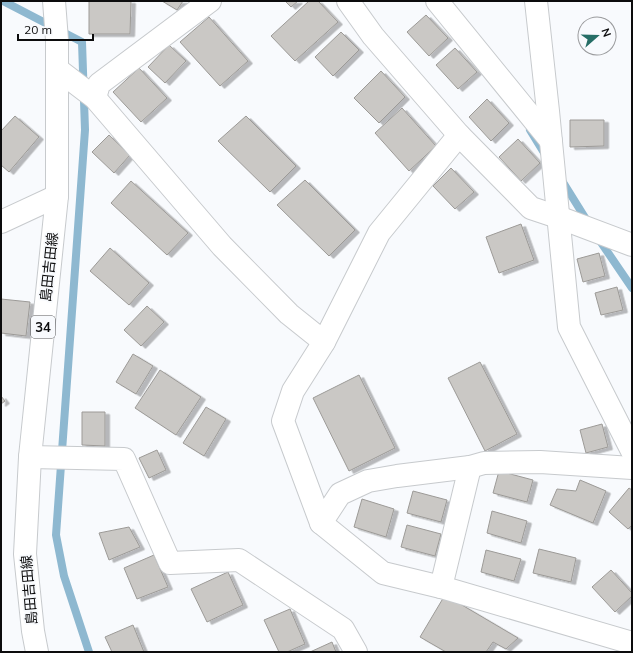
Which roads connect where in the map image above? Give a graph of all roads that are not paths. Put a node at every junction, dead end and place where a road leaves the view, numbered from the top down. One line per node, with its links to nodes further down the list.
1 (54, 1): 6 (street, 島田吉田線 / 34)
2 (210, 1): 7 (street)
3 (348, 1): 8 (street)
4 (437, 1): 9 (street)
5 (536, 1): 9 (street)
6 (57, 69): 7 (street); 10 (street, 島田吉田線 / 34)
7 (95, 98): 14 (street)
8 (459, 134): 11 (street); 14 (street)
9 (551, 141): 11 (street)
10 (57, 196): 12 (street); 16 (street, 島田吉田線 / 34)
11 (558, 217): 13 (street); 15 (street)
12 (1, 222)
13 (632, 244)
14 (324, 342): 19 (street)
15 (632, 451)
16 (30, 457): 22 (street, 島田吉田線 / 34); 23 (street)
17 (470, 467): 18 (street); 19 (street); 20 (street)
18 (632, 468)
19 (321, 523): 20 (street)
20 (441, 587): 21 (street)
21 (632, 643)
22 (37, 652)
23 (356, 652)

